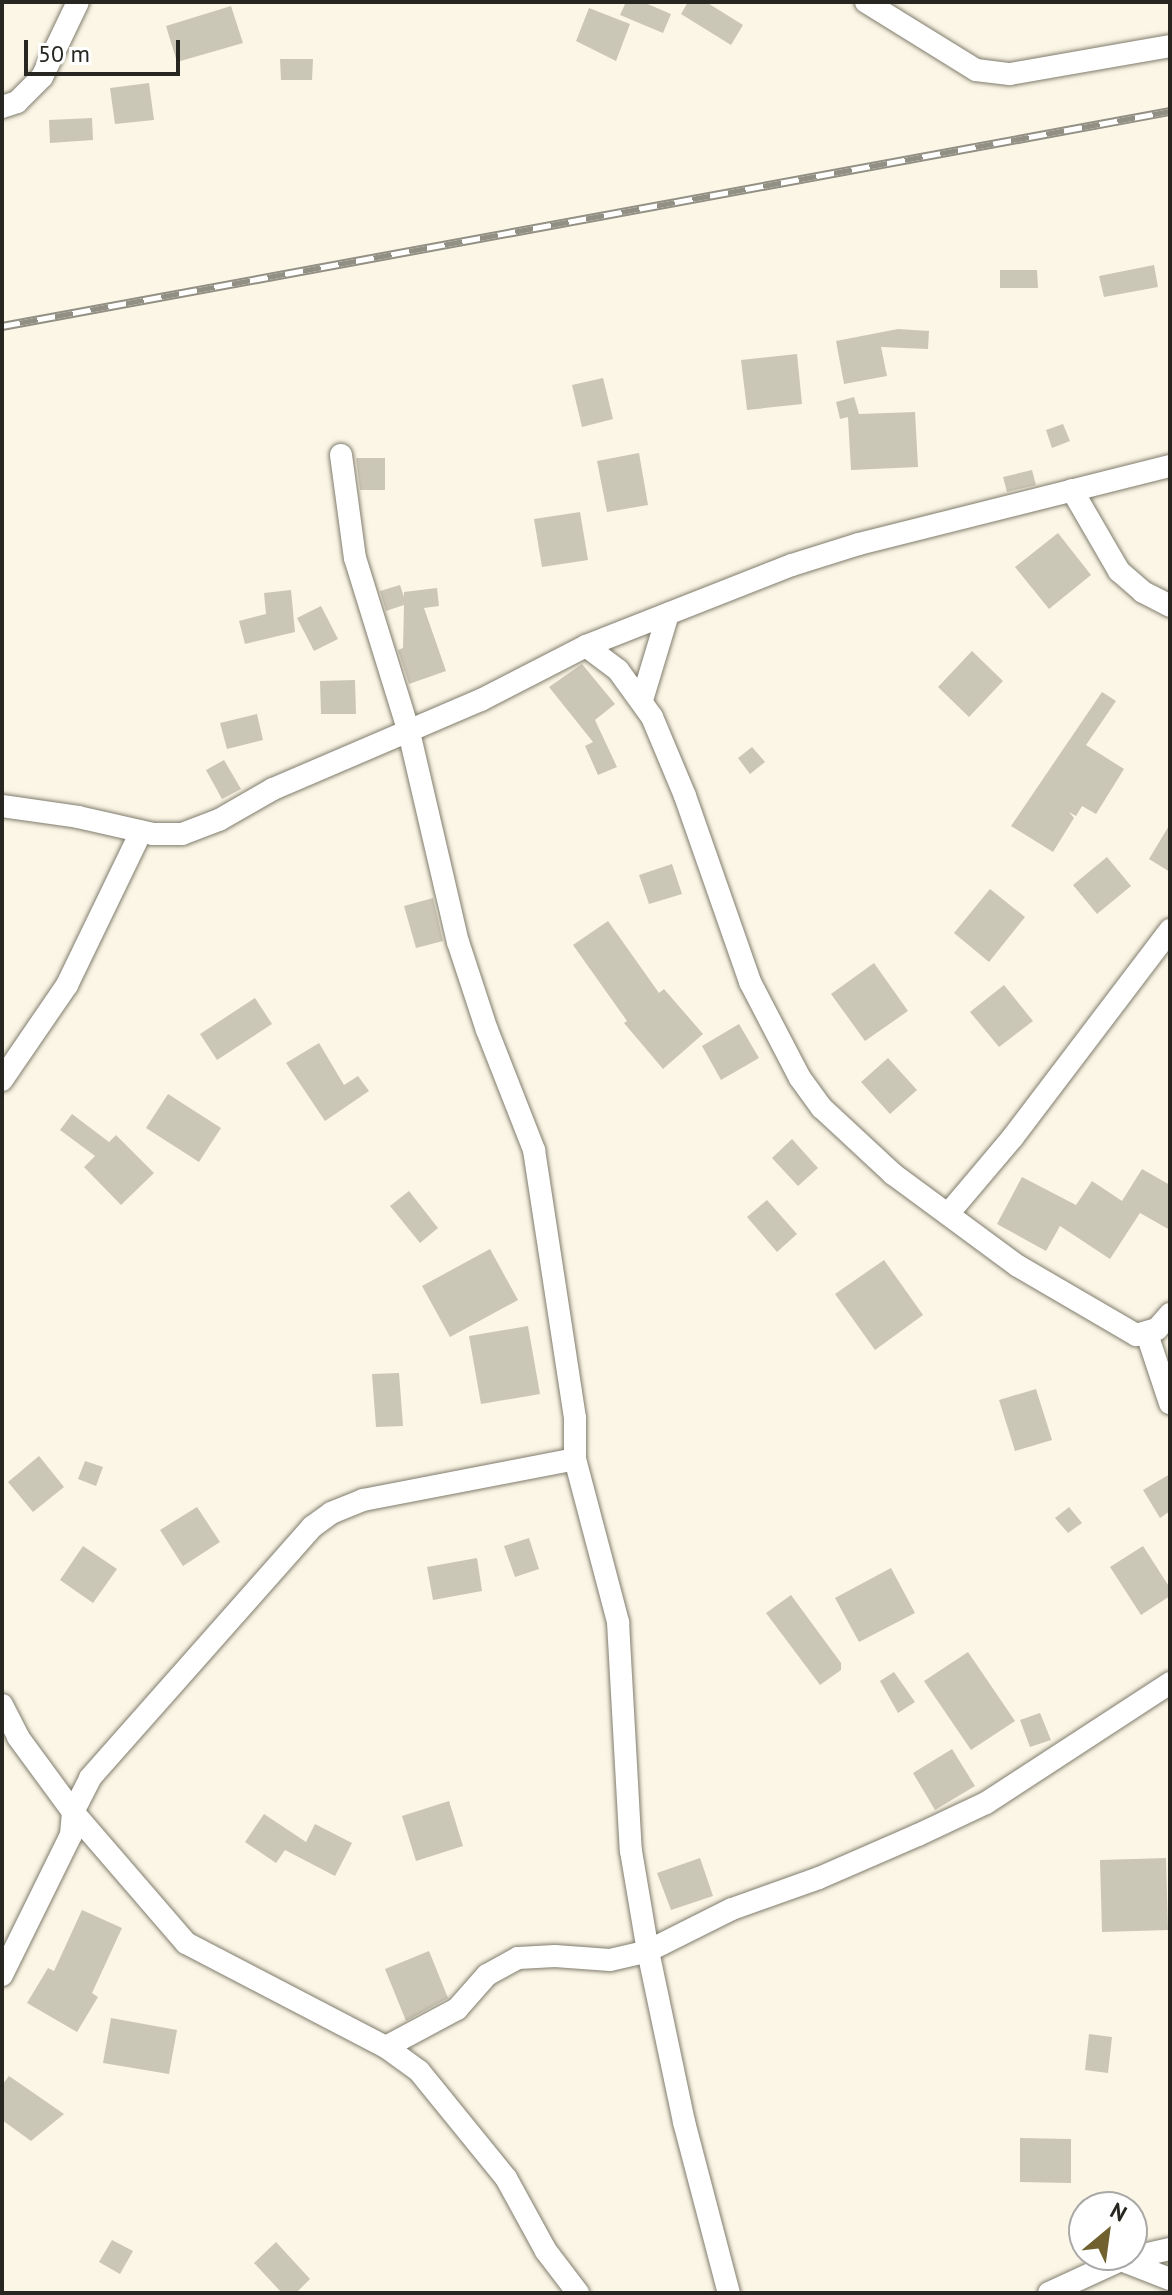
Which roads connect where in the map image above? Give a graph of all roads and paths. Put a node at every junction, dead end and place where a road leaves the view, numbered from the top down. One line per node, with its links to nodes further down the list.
1 (78, 2): 4 (street)
2 (866, 2): 3 (street)
3 (1170, 46)
4 (2, 107)
5 (341, 455): 12 (street)
6 (1170, 466): 7 (street)
7 (1072, 490): 8 (street); 9 (street)
8 (1170, 606)
9 (668, 614): 10 (street); 11 (street)
10 (586, 646): 11 (street); 12 (street)
11 (642, 700): 17 (street)
12 (409, 732): 14 (street); 21 (street)
13 (2, 806): 14 (street)
14 (141, 832): 16 (street)
15 (1170, 930): 17 (street)
16 (2, 1080)
17 (948, 1214): 19 (street)
18 (1170, 1314): 19 (street)
19 (1147, 1334): 20 (street)
20 (1170, 1403)
21 (575, 1459): 24 (street); 25 (street)
22 (1170, 1683): 25 (street)
23 (2, 1705): 24 (street)
24 (73, 1812): 26 (street); 27 (street)
25 (648, 1951): 27 (street); 34 (street)
26 (2, 1975)
27 (386, 2047): 33 (street)
28 (1170, 2249): 29 (street)
29 (1148, 2254)
30 (1148, 2270): 32 (street)
31 (1097, 2271): 35 (street)
32 (1170, 2279)
33 (578, 2293)
34 (729, 2293)
35 (1049, 2293)

